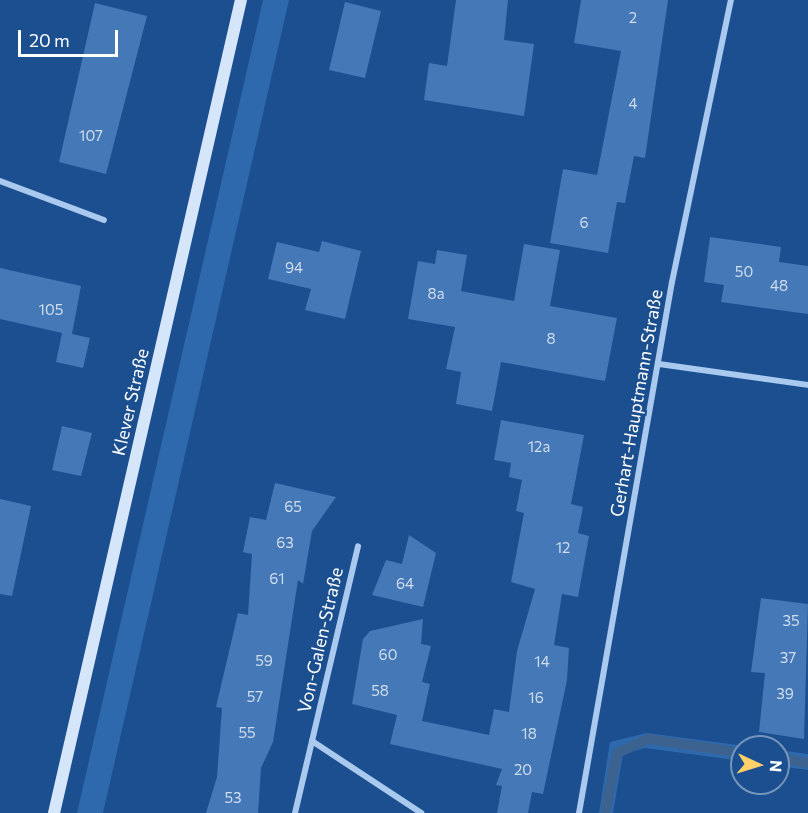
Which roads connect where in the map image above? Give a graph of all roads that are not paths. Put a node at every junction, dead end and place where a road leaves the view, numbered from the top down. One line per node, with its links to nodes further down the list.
1 (241, 0): 9 (main road, Klever Straße)
2 (731, 0): 5 (street, Gerhart-Hauptmann-Straße)
3 (0, 182): 4 (street)
4 (104, 220)
5 (658, 364): 6 (street); 12 (street, Gerhart-Hauptmann-Straße)
6 (808, 385)
7 (358, 546): 8 (street, Von-Galen-Straße)
8 (312, 741): 10 (street, Von-Galen-Straße); 11 (street, Von-Galen-Straße)
9 (54, 813)
10 (295, 813)
11 (421, 813)
12 (579, 813)

